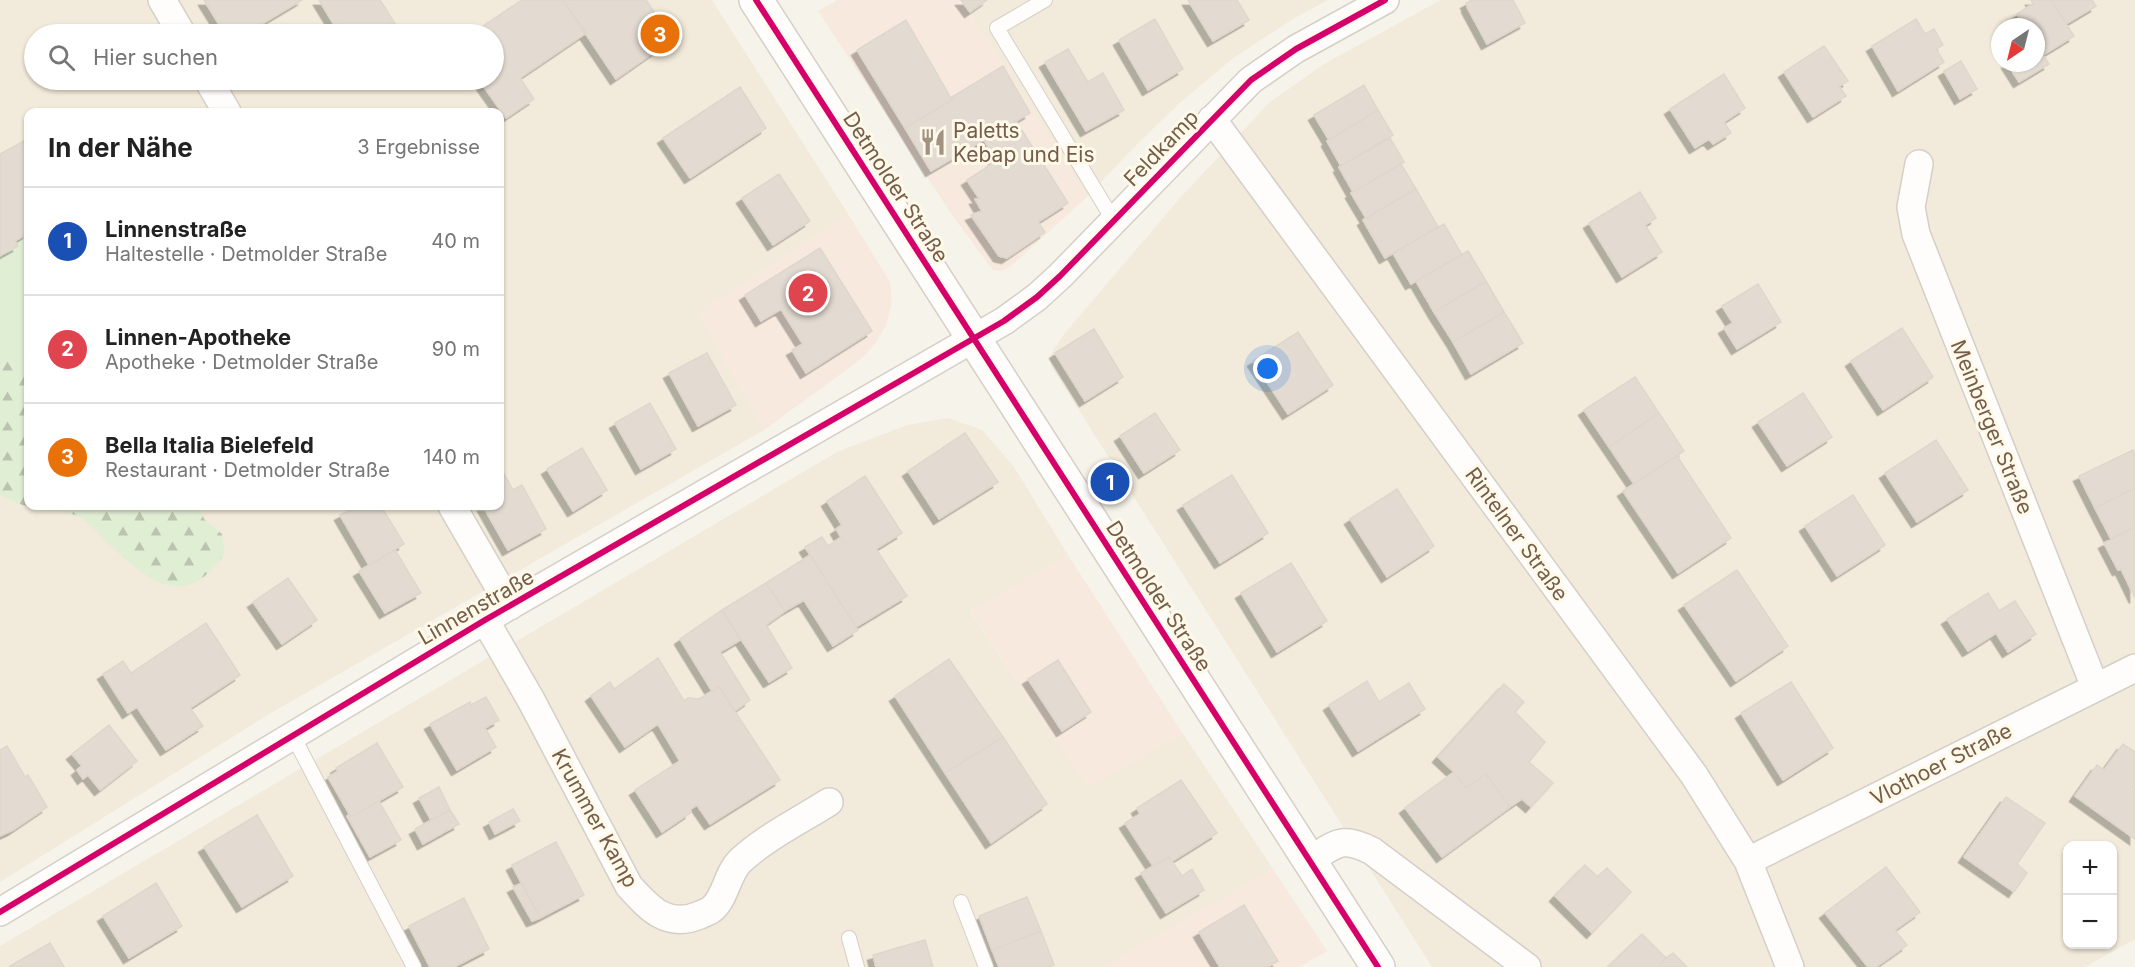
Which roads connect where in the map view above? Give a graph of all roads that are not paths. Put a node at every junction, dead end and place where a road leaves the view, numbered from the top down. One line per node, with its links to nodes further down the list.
1 (162, 0): 5 (street)
2 (756, 0): 11 (street, Detmolder Straße)
3 (1045, 0): 10 (lane)
4 (1385, 0): 8 (street, Feldkamp)
5 (176, 24)
6 (214, 90): 7 (street)
7 (225, 108)
8 (1212, 119): 10 (street, Feldkamp); 20 (street, Rintelner Straße)
9 (1919, 164): 16 (street, Meinberger Straße)
10 (1114, 221): 11 (street, Feldkamp)
11 (974, 338): 13 (street, Linnenstraße); 19 (street, Detmolder Straße)
12 (454, 510): 13 (street)
13 (510, 606): 14 (street, Linnenstraße)
14 (485, 620): 17 (street, Linnenstraße); 18 (street, Krummer Kamp)
15 (2135, 668): 16 (street, Vlothoer Straße)
16 (2095, 687): 20 (street, Vlothoer Straße)
17 (293, 736): 22 (street, Linnenstraße); 24 (lane)
18 (829, 802)
19 (1309, 861): 27 (street, Detmolder Straße); 28 (street)
20 (1748, 861): 29 (street, Rintelner Straße)
21 (962, 902): 26 (lane)
22 (0, 912)
23 (849, 938): 25 (lane)
24 (414, 967)
25 (857, 967)
26 (986, 967)
27 (1378, 967)
28 (1527, 967)
29 (1790, 967)

